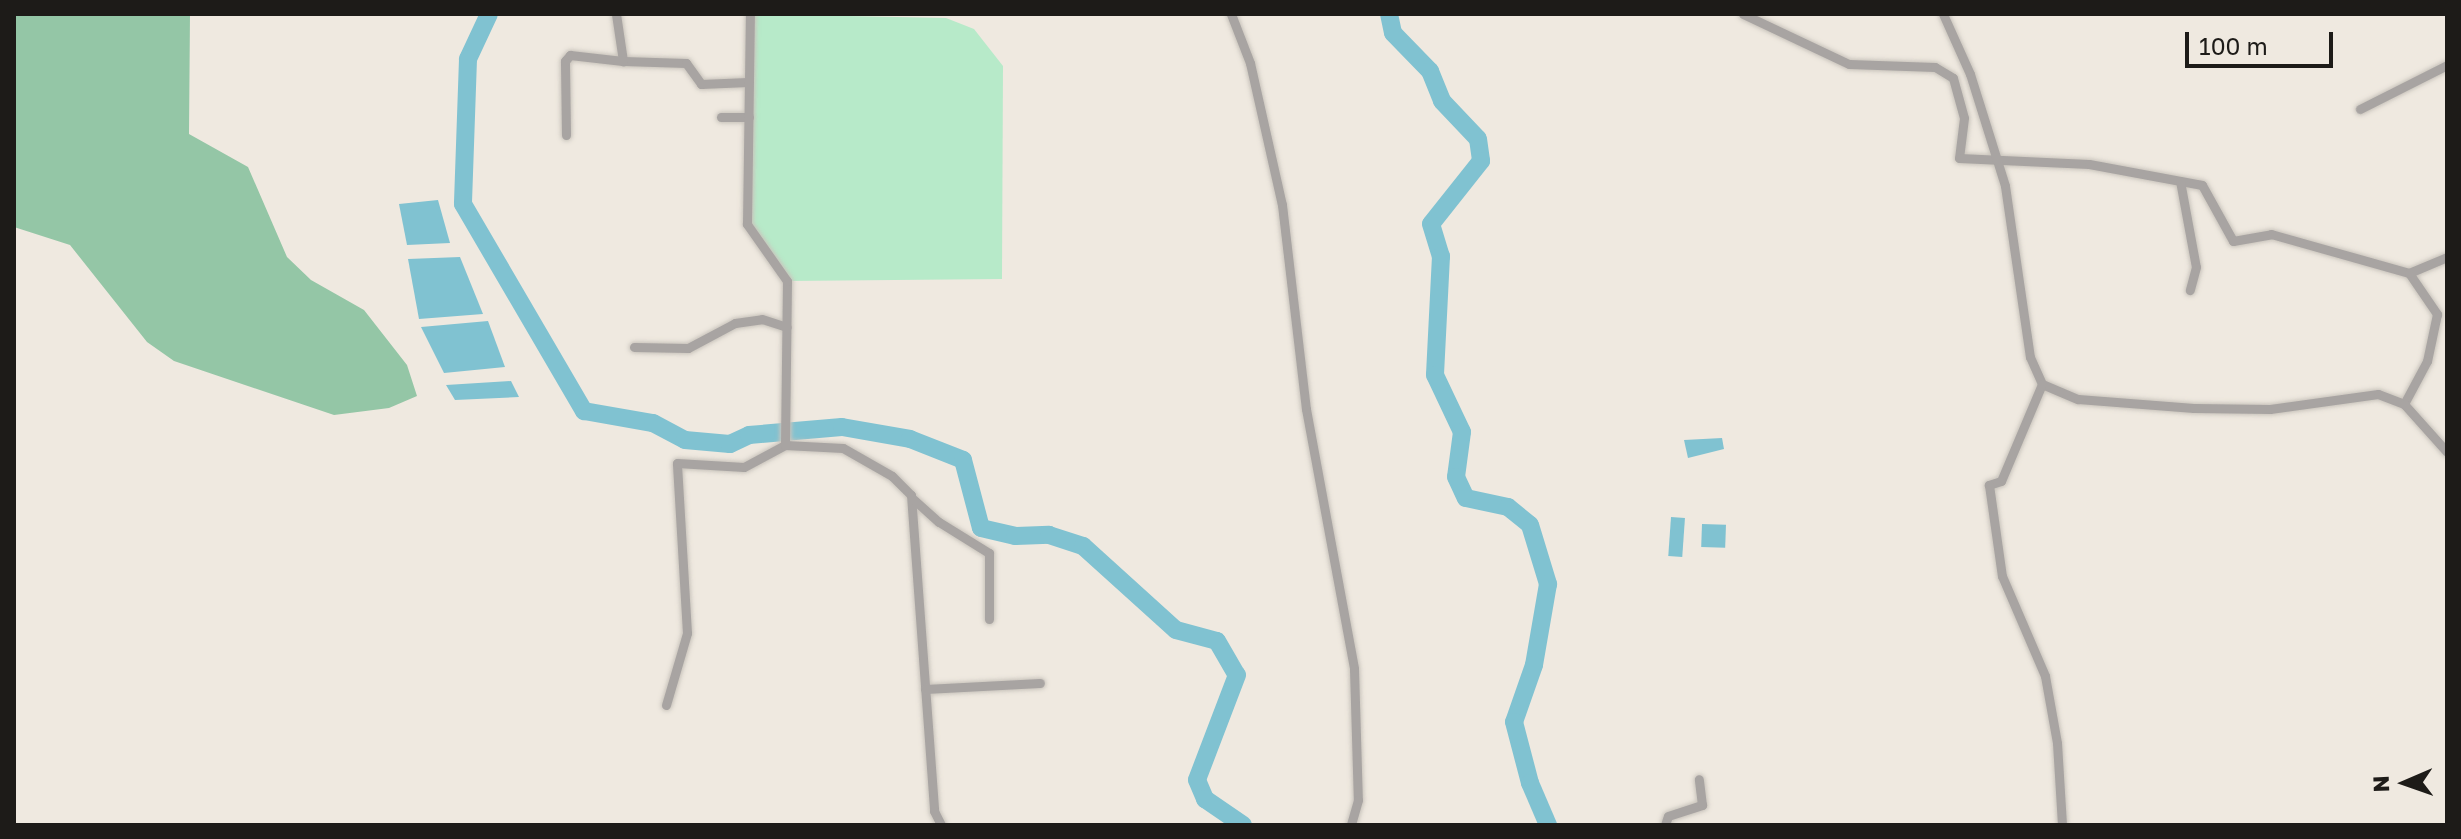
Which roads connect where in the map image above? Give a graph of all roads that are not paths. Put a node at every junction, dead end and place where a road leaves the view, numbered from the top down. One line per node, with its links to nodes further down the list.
1 (616, 14): 6 (street)
2 (750, 14): 8 (street)
3 (1231, 14): 31 (street)
4 (1743, 14): 13 (street)
5 (1943, 14): 13 (street)
6 (623, 61): 8 (street); 12 (street)
7 (2447, 65): 9 (street)
8 (748, 82): 11 (street)
9 (2360, 109)
10 (721, 117): 11 (street)
11 (749, 117): 18 (street)
12 (566, 135)
13 (1997, 157): 14 (street); 20 (street)
14 (2180, 181): 16 (street); 17 (street)
15 (2447, 257): 16 (street)
16 (2409, 273): 21 (street)
17 (2190, 290)
18 (787, 327): 19 (street); 22 (street)
19 (634, 347)
20 (2042, 384): 21 (street); 33 (street)
21 (2404, 404): 23 (street)
22 (785, 445): 24 (street); 28 (street)
23 (2447, 452)
24 (912, 498): 25 (street); 27 (street)
25 (989, 619)
26 (1040, 683): 27 (street)
27 (925, 689): 30 (street)
28 (666, 705)
29 (1699, 779): 32 (street)
30 (941, 825)
31 (1351, 825)
32 (1665, 825)
33 (2062, 825)

